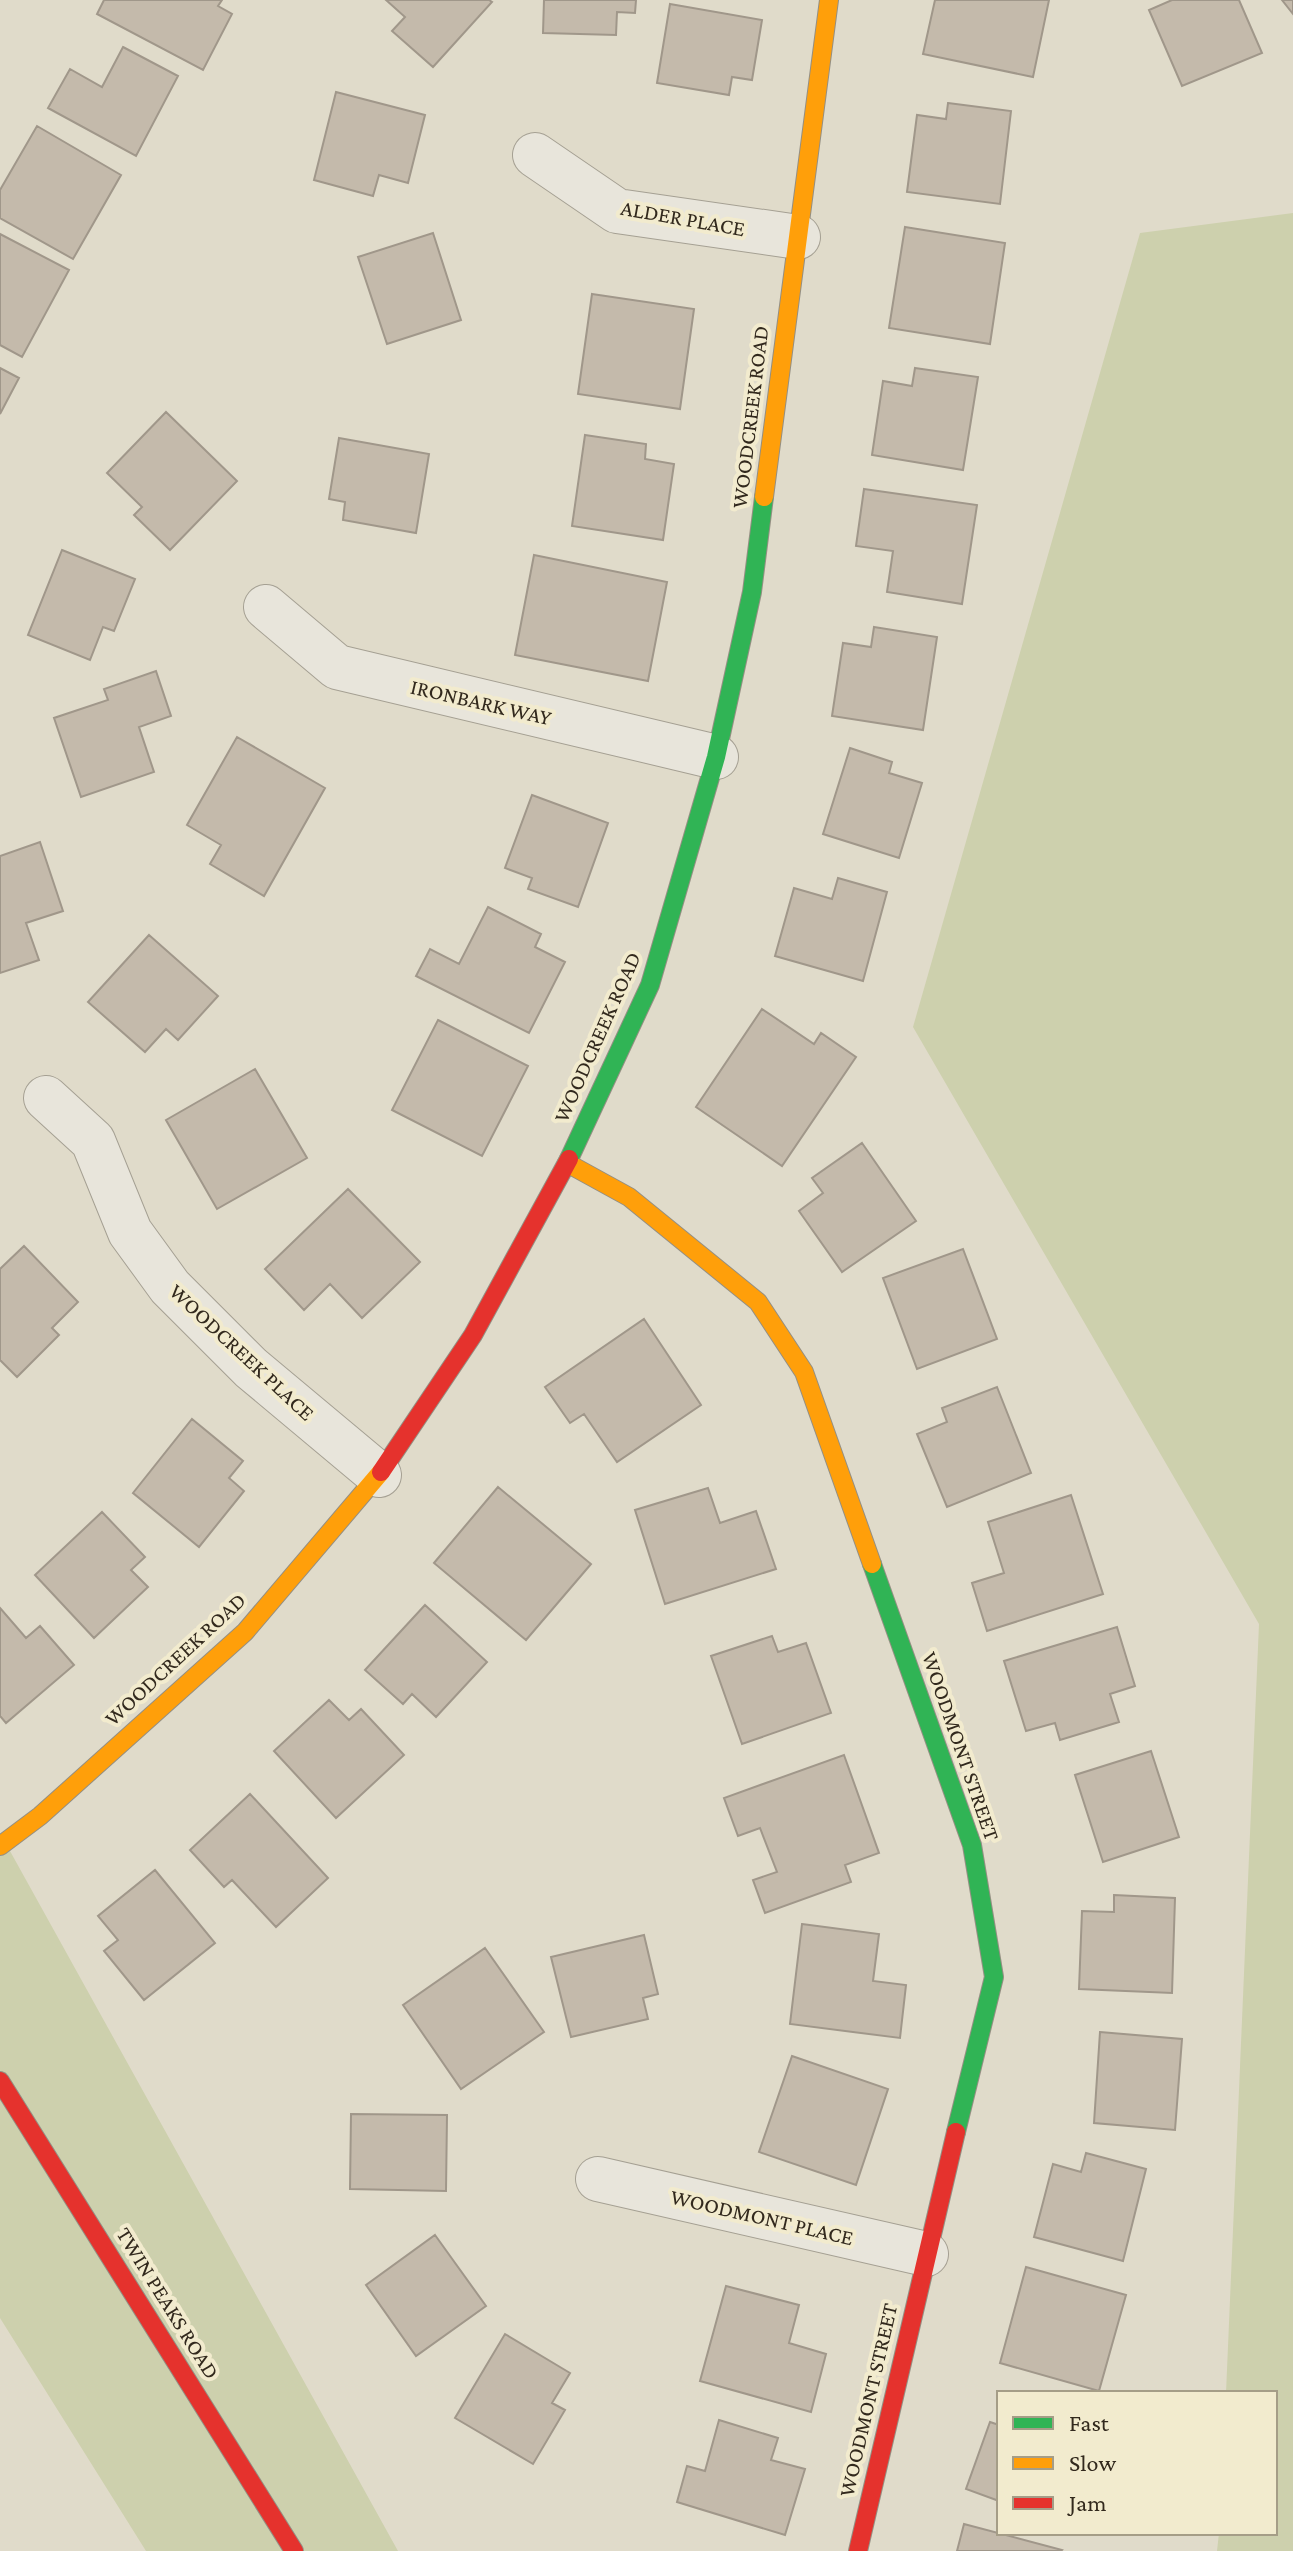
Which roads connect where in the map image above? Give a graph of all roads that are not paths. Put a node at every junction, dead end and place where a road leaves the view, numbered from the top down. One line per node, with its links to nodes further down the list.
1 (829, 0): 3 (street, WOODCREEK ROAD)
2 (535, 155): 3 (street, ALDER PLACE)
3 (798, 237): 5 (street, WOODCREEK ROAD)
4 (266, 607): 5 (street, IRONBARK WAY)
5 (716, 757): 7 (street, WOODCREEK ROAD)
6 (46, 1098): 8 (street, WOODCREEK PLACE)
7 (567, 1163): 8 (street, WOODCREEK ROAD); 12 (street, WOODMONT STREET)
8 (379, 1475): 9 (street, WOODCREEK ROAD)
9 (0, 1846)
10 (0, 2081): 13 (street, TWIN PEAKS ROAD)
11 (598, 2179): 12 (street, WOODMONT PLACE)
12 (926, 2254): 14 (street, WOODMONT STREET)
13 (294, 2551)
14 (858, 2551)

